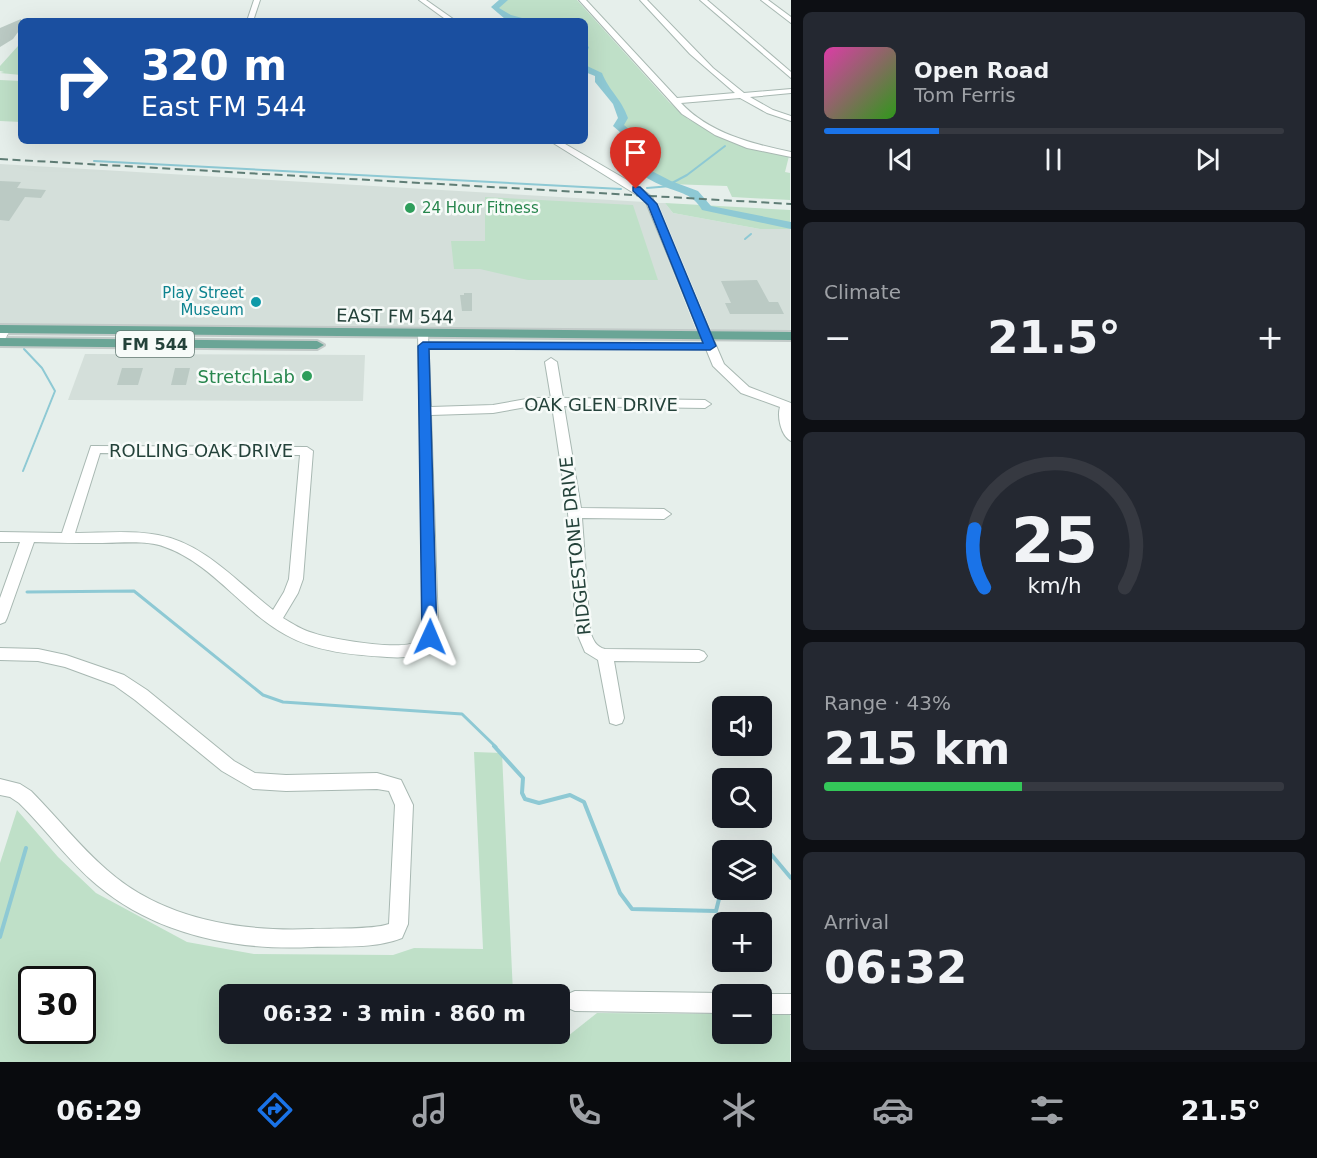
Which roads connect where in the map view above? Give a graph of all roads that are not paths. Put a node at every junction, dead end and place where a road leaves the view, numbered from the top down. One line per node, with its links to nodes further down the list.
1 (257, 0): 7 (street)
2 (422, 0): 8 (street)
3 (582, 0): 13 (street)
4 (643, 0): 12 (street)
5 (703, 0): 10 (street)
6 (764, 0): 9 (street)
7 (251, 18)
8 (449, 18)
9 (790, 21)
10 (790, 76)
11 (790, 91): 12 (street)
12 (738, 95): 13 (street); 14 (street)
13 (673, 101): 16 (street)
14 (790, 119)
15 (559, 144): 21 (street)
16 (790, 155)
17 (271, 333): 18 (main road, EAST FM 544 / FM 544); 20 (main road, EAST FM 544 / FM 544); 22 (main road)
18 (1, 335): 22 (main road, EAST FM 544 / FM 544)
19 (790, 336): 21 (main road, EAST FM 544 / FM 544)
20 (423, 340): 21 (main road, EAST FM 544 / FM 544); 22 (main road, EAST FM 544 / FM 544); 28 (street)
21 (708, 341): 23 (main road, EAST FM 544 / FM 544); 27 (street)
22 (164, 344)
23 (790, 347)
24 (551, 362): 25 (street, RIDGESTONE DRIVE)
25 (557, 402): 26 (street, OAK GLEN DRIVE); 28 (street, OAK GLEN DRIVE); 30 (street, RIDGESTONE DRIVE)
26 (705, 404)
27 (788, 406): 29 (street)
28 (425, 411): 36 (street)
29 (790, 437)
30 (575, 513): 31 (street); 38 (street, RIDGESTONE DRIVE)
31 (664, 514)
32 (0, 537): 33 (street)
33 (29, 537): 34 (street); 35 (street)
34 (67, 538): 36 (street); 36 (street, ROLLING OAK DRIVE)
35 (0, 618)
36 (274, 619)
37 (0, 654): 41 (street)
38 (605, 655): 39 (street); 40 (street, RIDGESTONE DRIVE)
39 (699, 656)
40 (616, 718)
41 (0, 786)
42 (576, 1001): 43 (street)
43 (712, 1003)
44 (772, 1004): 45 (street)
45 (790, 1004)

